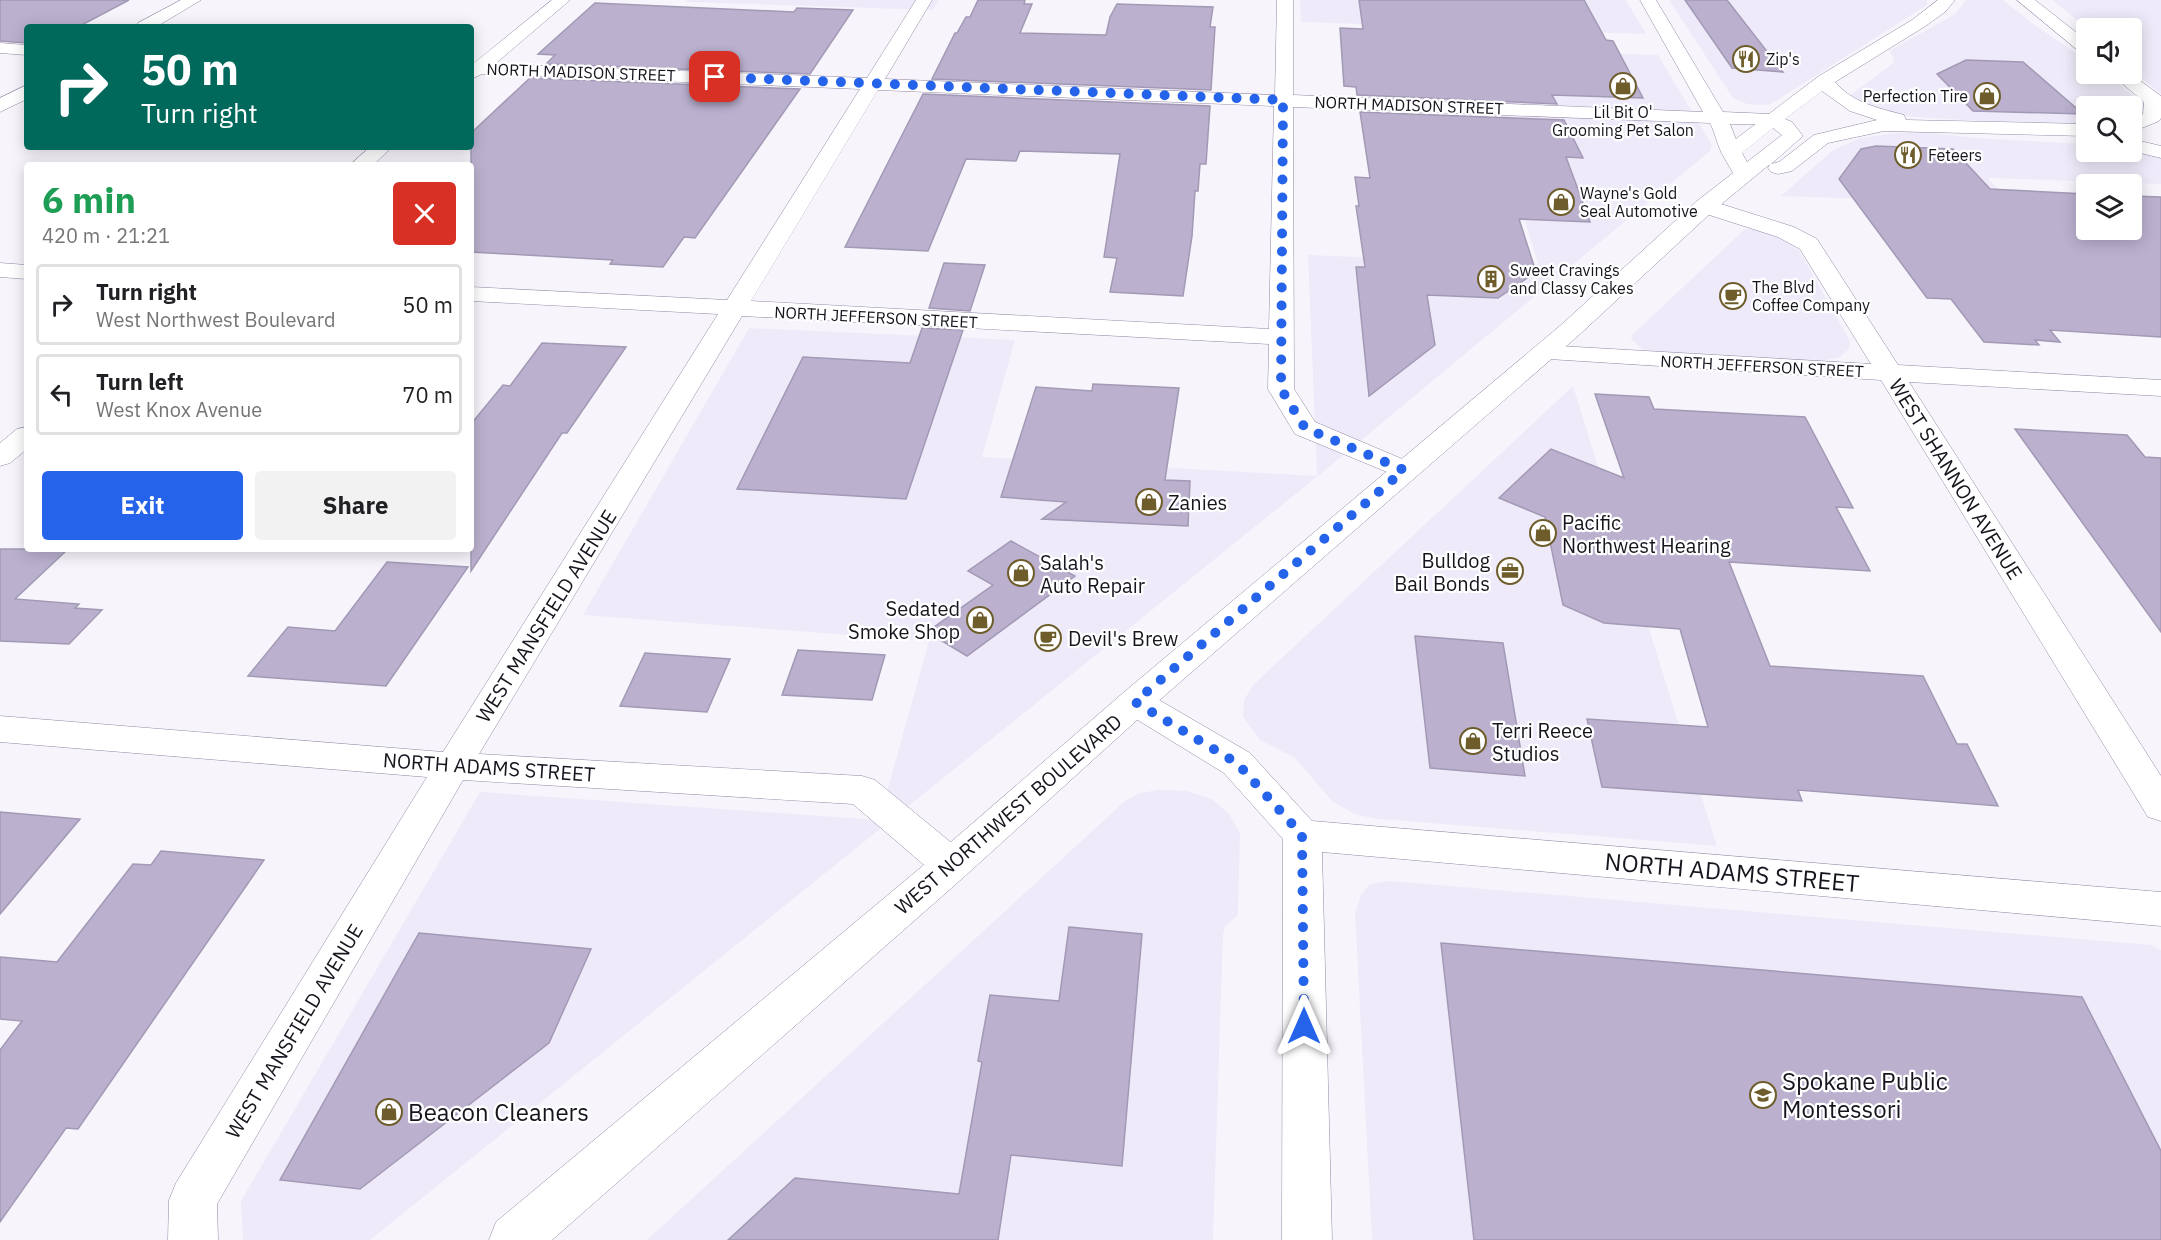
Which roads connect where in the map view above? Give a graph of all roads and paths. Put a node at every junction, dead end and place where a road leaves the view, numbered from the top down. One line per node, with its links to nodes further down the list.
1 (193, 0): 8 (street)
2 (562, 0): 12 (street)
3 (924, 0): 14 (street, WEST MANSFIELD AVENUE)
4 (1285, 0): 17 (street)
5 (1648, 0): 20 (street)
6 (1947, 0): 13 (street)
7 (2025, 0): 9 (street)
8 (149, 24)
9 (2076, 40)
10 (0, 48): 11 (street)
11 (24, 50)
12 (474, 70): 14 (street, NORTH MADISON STREET)
13 (1824, 81): 21 (street); 23 (street)
14 (871, 84): 17 (street, NORTH MADISON STREET); 37 (street, WEST MANSFIELD AVENUE)
15 (2133, 84): 18 (street)
16 (24, 93): 19 (street)
17 (1283, 100): 20 (street, NORTH MADISON STREET); 38 (street)
18 (2158, 103): 22 (street)
19 (0, 106)
20 (1718, 118): 21 (street, NORTH MADISON STREET); 29 (street)
21 (1771, 120): 29 (street); 32 (street)
22 (2142, 122)
23 (1948, 127): 24 (street, WEST NORTHWEST BOULEVARD); 32 (street, WEST NORTHWEST BOULEVARD)
24 (1996, 129): 25 (street, WEST NORTHWEST BOULEVARD); 26 (street)
25 (2076, 130)
26 (2076, 138)
27 (2142, 147): 30 (street)
28 (378, 150): 31 (street)
29 (1731, 152): 32 (street)
30 (2161, 152)
31 (364, 162)
32 (1744, 174): 33 (street, WEST NORTHWEST BOULEVARD)
33 (1705, 206): 39 (street, WEST NORTHWEST BOULEVARD); 40 (street, WEST SHANNON AVENUE)
34 (0, 270): 35 (street)
35 (24, 272)
36 (474, 294): 37 (street, NORTH JEFFERSON STREET)
37 (735, 309): 38 (street, NORTH JEFFERSON STREET); 47 (street, WEST MANSFIELD AVENUE)
38 (1282, 337): 44 (street)
39 (1542, 353): 40 (street, NORTH JEFFERSON STREET); 44 (street, WEST NORTHWEST BOULEVARD)
40 (1890, 374): 41 (street, NORTH JEFFERSON STREET); 48 (street, WEST SHANNON AVENUE)
41 (2161, 387)
42 (24, 437): 43 (street)
43 (0, 457)
44 (1404, 470): 45 (street, WEST NORTHWEST BOULEVARD)
45 (1135, 702): 49 (street); 50 (street, WEST NORTHWEST BOULEVARD)
46 (0, 729): 47 (street, NORTH ADAMS STREET)
47 (453, 766): 50 (street, NORTH ADAMS STREET); 52 (street, WEST MANSFIELD AVENUE)
48 (2161, 807)
49 (1302, 835): 51 (street, NORTH ADAMS STREET); 54 (street)
50 (951, 865): 53 (street, WEST NORTHWEST BOULEVARD)
51 (2161, 909)
52 (193, 1240)
53 (514, 1240)
54 (1307, 1240)

